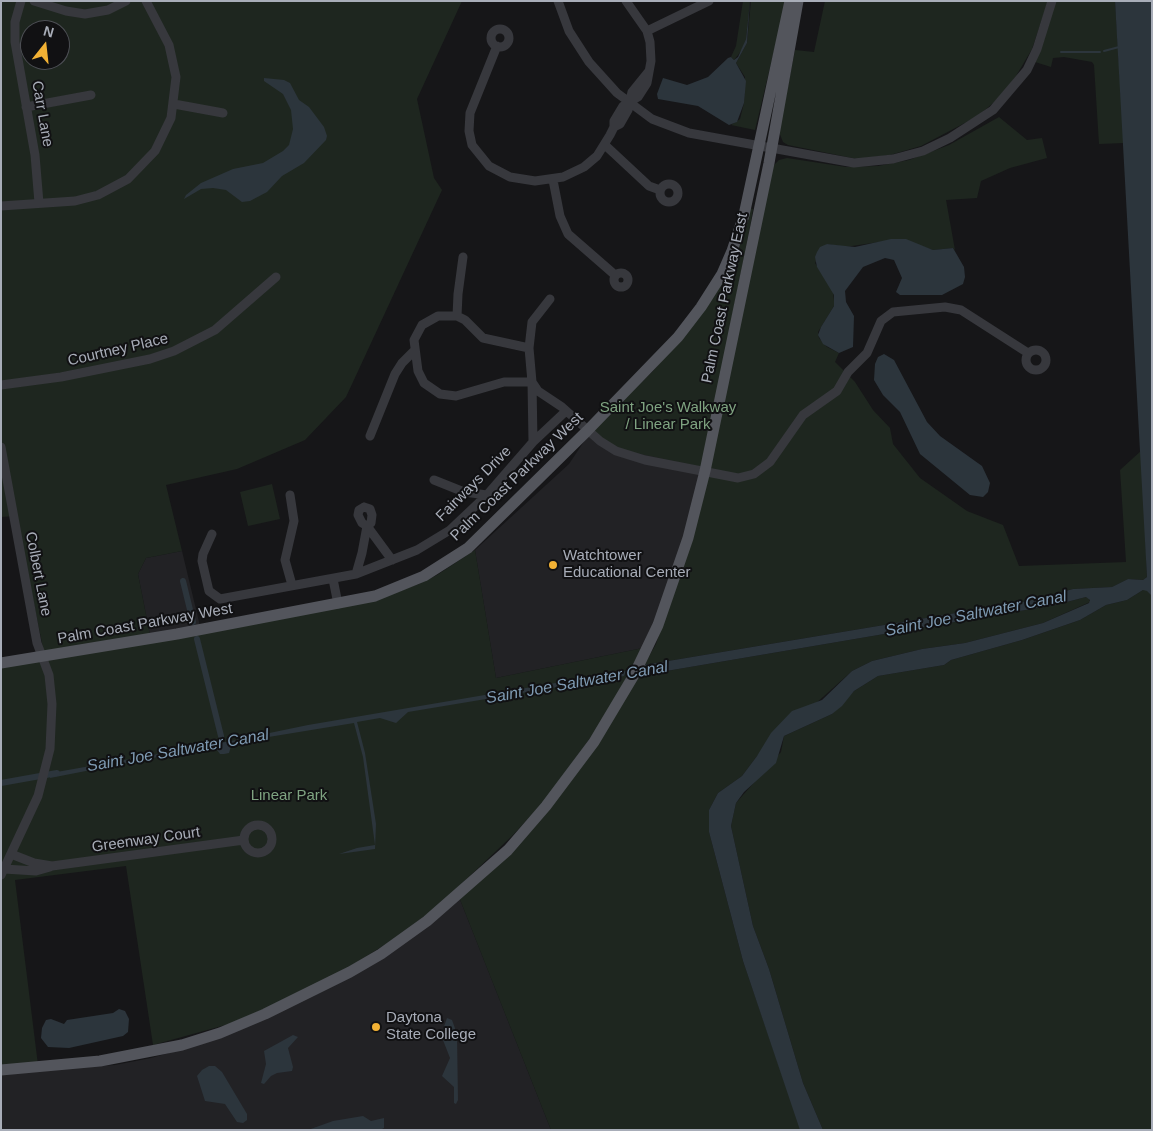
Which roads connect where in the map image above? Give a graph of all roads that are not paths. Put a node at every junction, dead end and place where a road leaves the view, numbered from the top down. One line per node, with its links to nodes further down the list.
1 (21, 1): 17 (street, Carr Lane)
2 (34, 1): 3 (street)
3 (126, 1)
4 (146, 1): 16 (street)
5 (558, 1): 15 (street)
6 (626, 1): 11 (street)
7 (709, 1): 11 (street)
8 (790, 1): 12 (main road)
9 (798, 1): 12 (main road)
10 (1052, 1): 21 (street)
11 (646, 31): 15 (street)
12 (787, 34): 20 (main road, Palm Coast Parkway West); 21 (main road, Palm Coast Parkway East)
13 (497, 46): 22 (street)
14 (91, 95): 17 (street)
15 (629, 103): 19 (street); 20 (street)
16 (174, 104): 18 (street); 24 (street)
17 (26, 107): 24 (street, Carr Lane)
18 (223, 113)
19 (605, 145): 22 (street); 23 (street)
20 (760, 146): 21 (street); 37 (main road, Palm Coast Parkway West)
21 (772, 148): 41 (main road, Palm Coast Parkway East)
22 (553, 180): 27 (street)
23 (660, 190)
24 (39, 203): 25 (street)
25 (1, 206)
26 (463, 257): 30 (street)
27 (615, 275)
28 (276, 277): 35 (street, Courtney Place)
29 (550, 299): 31 (street)
30 (457, 316): 31 (street); 32 (street)
31 (528, 348): 34 (street)
32 (414, 351): 34 (street); 38 (street)
33 (1028, 353): 41 (street)
34 (532, 382): 36 (street); 39 (street)
35 (1, 385)
36 (566, 411): 37 (street); 39 (street, Fairways Drive)
37 (587, 431): 41 (street); 50 (main road, Palm Coast Parkway West)
38 (370, 436)
39 (533, 442): 44 (street, Fairways Drive)
40 (1, 447): 51 (street, Colbert Lane)
41 (705, 471): 57 (main road, Palm Coast Parkway East)
42 (434, 480): 44 (street)
43 (290, 495): 49 (street)
44 (487, 495): 46 (street, Fairways Drive)
45 (212, 534): 49 (street, Fairways Drive)
46 (392, 560): 47 (street, Fairways Drive); 47 (street)
47 (356, 574): 48 (street, Fairways Drive)
48 (333, 579): 49 (street, Fairways Drive); 50 (street)
49 (292, 585)
50 (338, 604): 51 (main road, Palm Coast Parkway West)
51 (43, 657): 52 (main road, Palm Coast Parkway West); 54 (street, Colbert Lane)
52 (1, 663)
53 (244, 840): 55 (street, Greenway Court)
54 (11, 854): 55 (street); 56 (street, Colbert Lane)
55 (52, 866): 56 (street, Greenway Court)
56 (3, 872)
57 (1, 1070)

